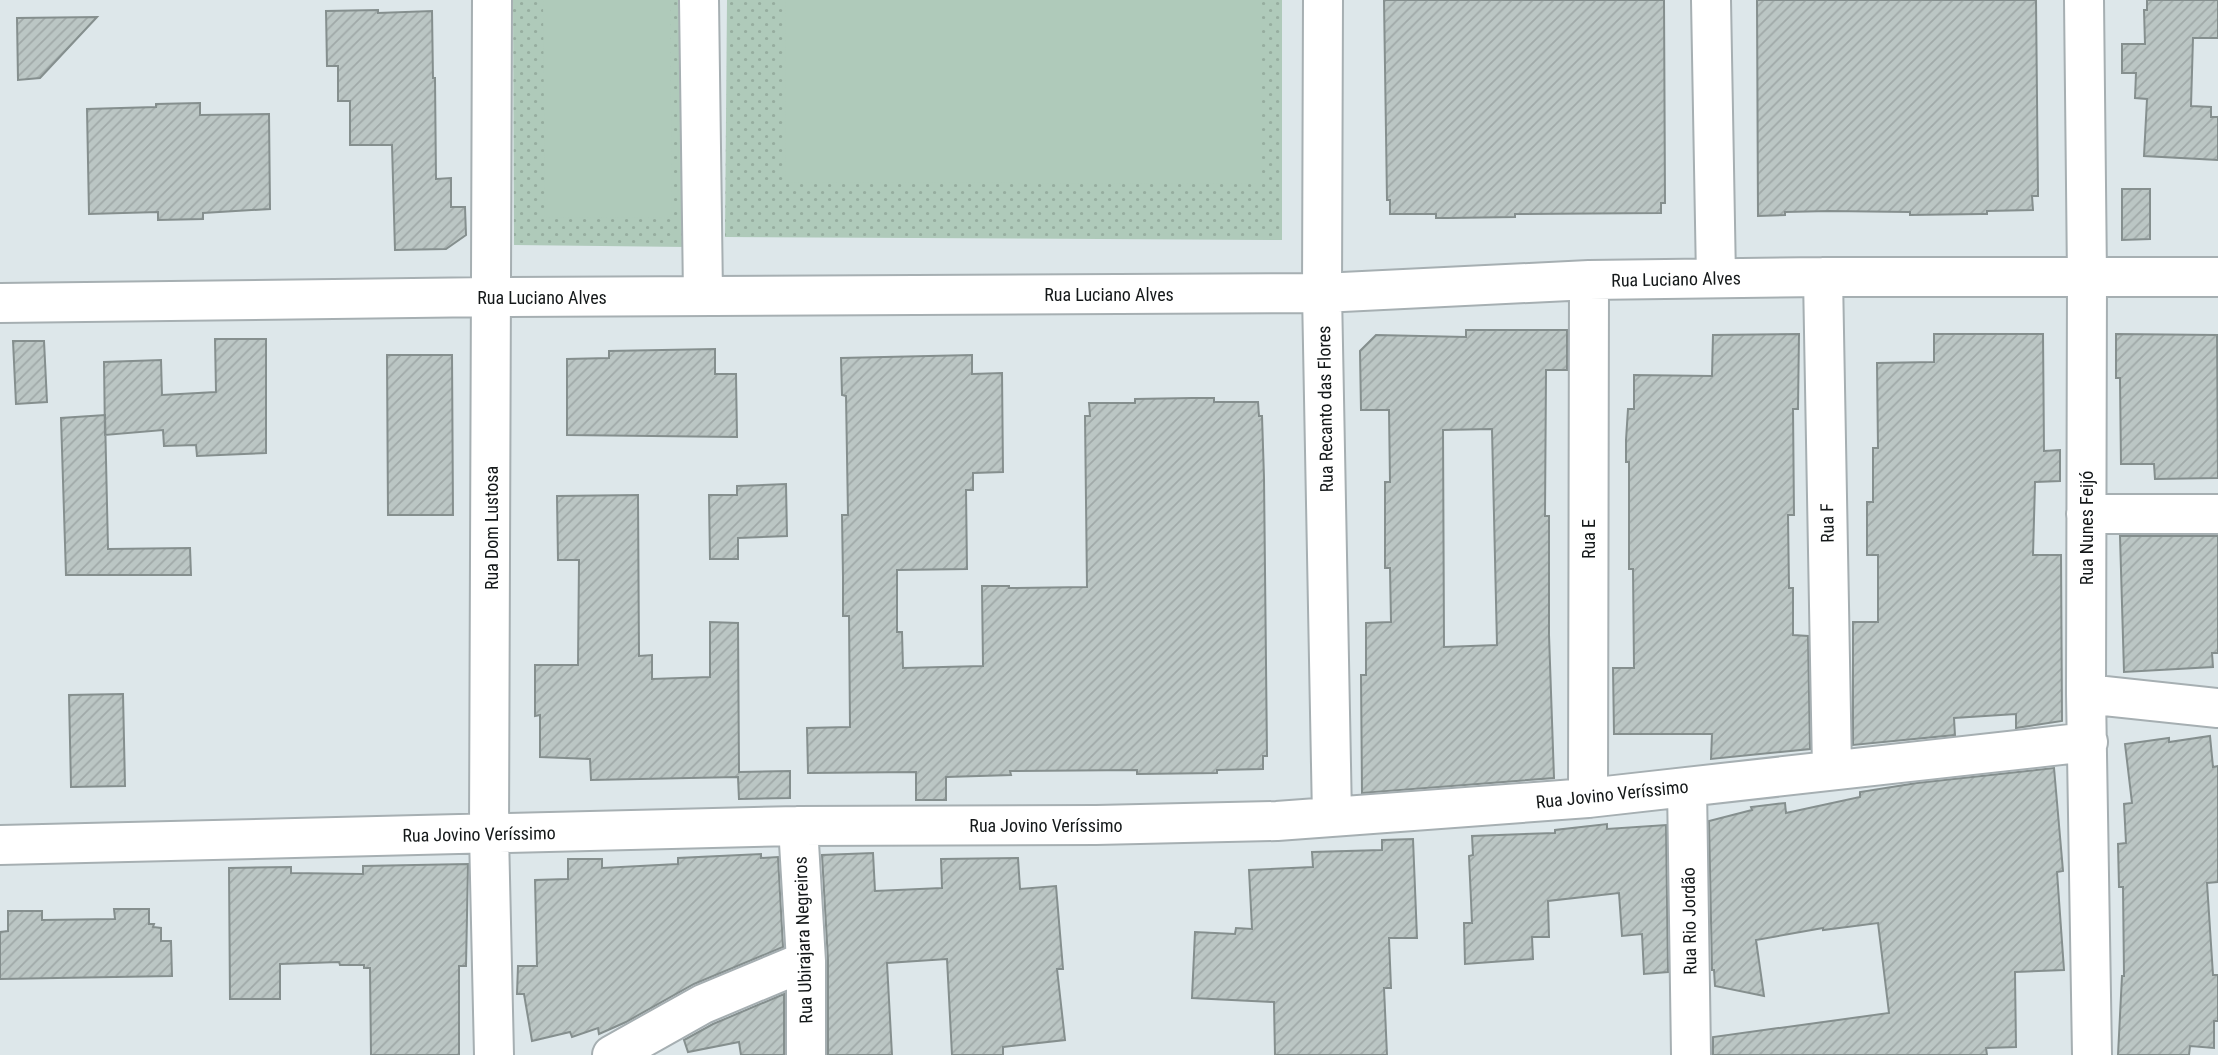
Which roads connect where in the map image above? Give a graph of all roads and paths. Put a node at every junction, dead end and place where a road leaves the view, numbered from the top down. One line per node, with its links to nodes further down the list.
1 (492, 0): 13 (street, Rua Dom Lustosa)
2 (699, 0): 12 (street)
3 (1323, 0): 11 (street, Rua Recanto das Flores)
4 (1711, 0): 9 (street)
5 (2084, 0): 7 (street, Rua Nunes Feijó)
6 (1823, 277): 7 (street, Rua Luciano Alves); 9 (street, Rua Luciano Alves); 20 (street, Rua F)
7 (2087, 277): 8 (street, Rua Luciano Alves); 15 (street, Rua Nunes Feijó)
8 (2218, 277)
9 (1716, 278): 10 (street, Rua Luciano Alves)
10 (1589, 280): 11 (street, Rua Luciano Alves); 22 (street, Rua E)
11 (1322, 293): 12 (street, Rua Luciano Alves); 23 (street, Rua Recanto das Flores)
12 (703, 295): 13 (street, Rua Luciano Alves)
13 (492, 297): 14 (street, Rua Luciano Alves); 25 (street, Rua Dom Lustosa)
14 (0, 303)
15 (2087, 514): 16 (street); 17 (street, Rua Nunes Feijó)
16 (2217, 514)
17 (2086, 694): 18 (street); 19 (street, Rua Nunes Feijó)
18 (2218, 708)
19 (2088, 742): 20 (street, Rua Jovino Veríssimo); 32 (street, Rua Nunes Feijó)
20 (1832, 770): 21 (street, Rua Jovino Veríssimo)
21 (1687, 787): 22 (street, Rua Jovino Veríssimo); 31 (street, Rua Rio Jordão)
22 (1588, 798): 23 (street, Rua Jovino Veríssimo)
23 (1332, 817): 24 (street, Rua Jovino Veríssimo)
24 (798, 826): 25 (street, Rua Jovino Veríssimo); 27 (street, Rua Ubirajara Negreiros)
25 (489, 835): 26 (street, Rua Jovino Veríssimo); 28 (street, Rua Dom Lustosa)
26 (0, 845)
27 (806, 961): 29 (street); 30 (street, Rua Ubirajara Negreiros)
28 (494, 1055)
29 (612, 1055)
30 (806, 1055)
31 (1691, 1055)
32 (2092, 1055)

